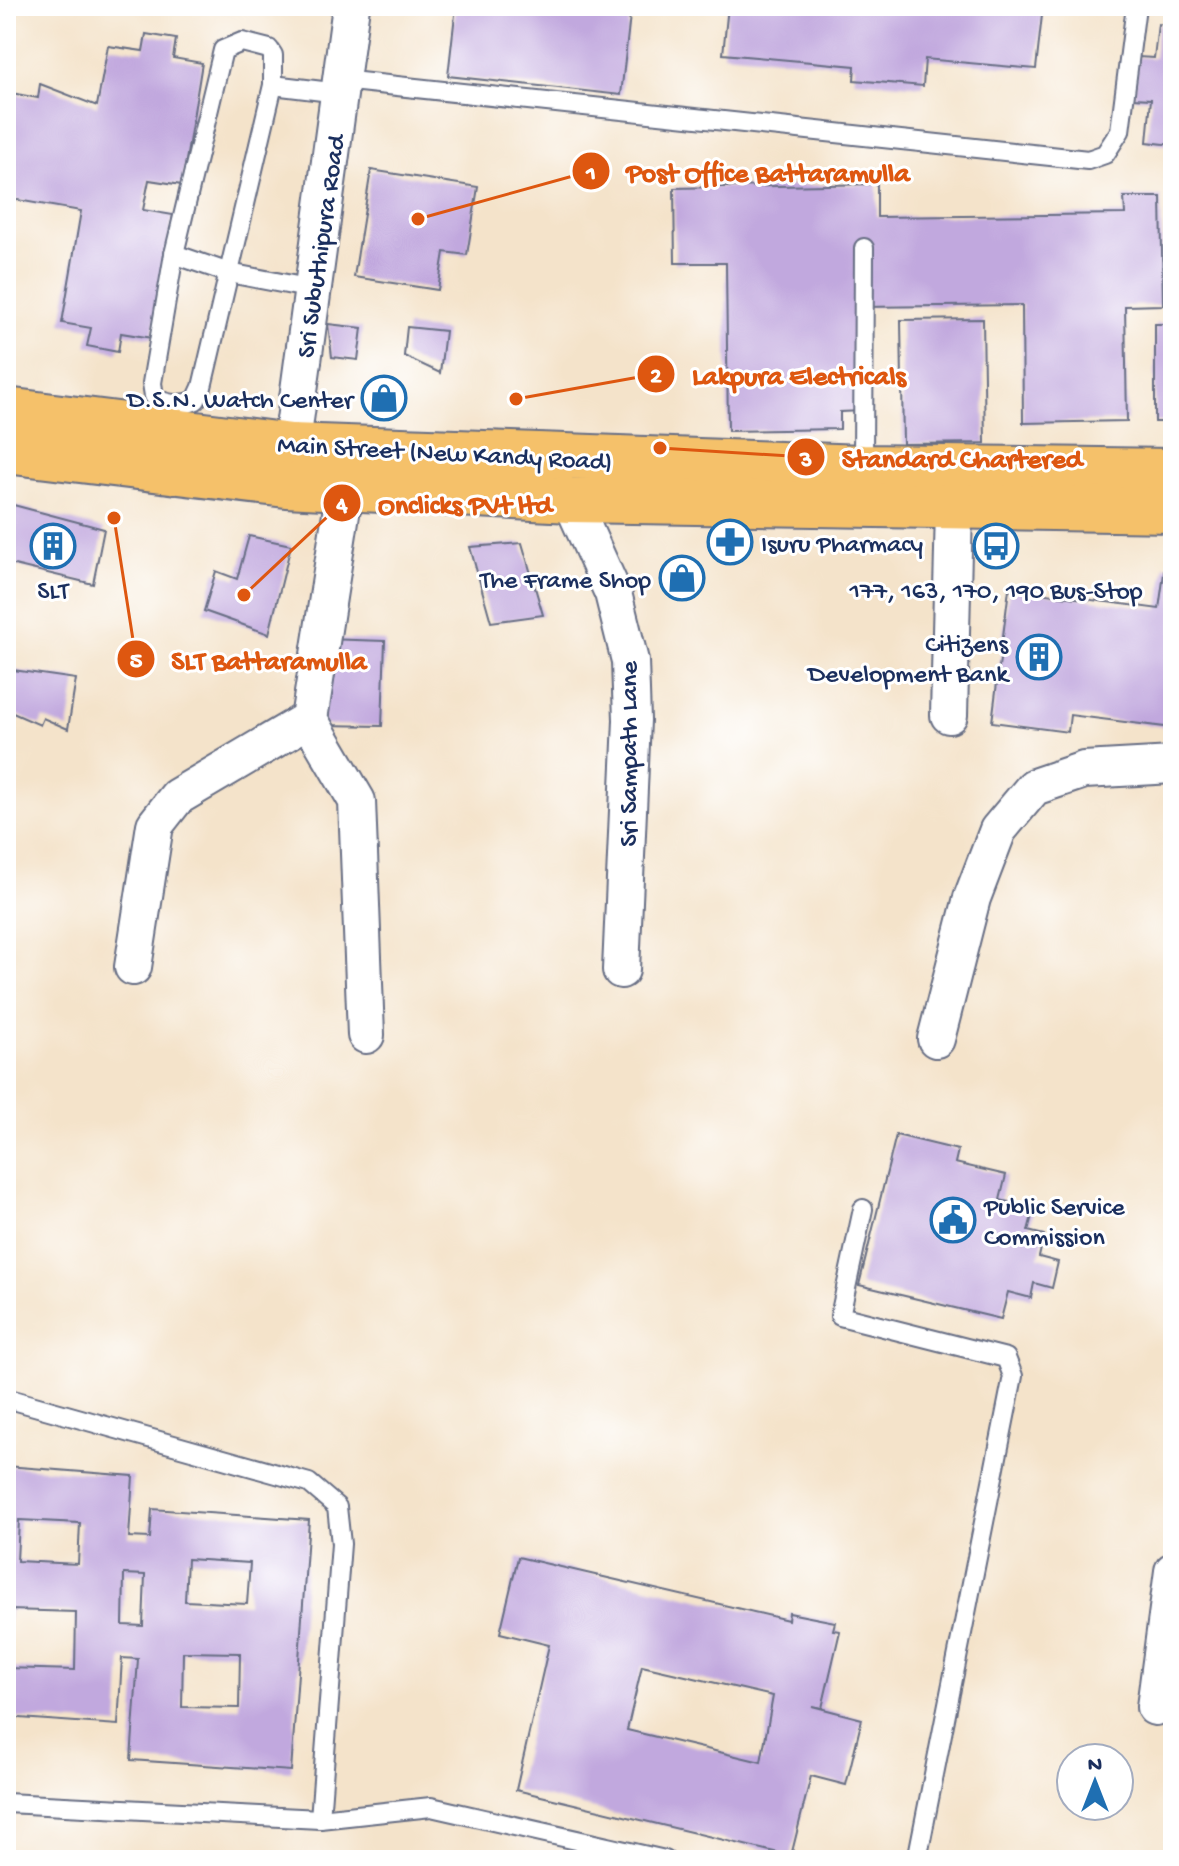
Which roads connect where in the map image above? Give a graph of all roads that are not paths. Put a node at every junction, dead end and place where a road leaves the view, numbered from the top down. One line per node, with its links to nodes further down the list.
1 (351, 6): 4 (street, Sri Subuthipura Road)
2 (1136, 6): 4 (lane)
3 (273, 85): 4 (lane); 6 (lane); 7 (lane)
4 (340, 86): 8 (street, Sri Subuthipura Road)
5 (864, 248): 12 (lane)
6 (174, 254): 7 (lane); 7 (lane)
7 (229, 273): 8 (lane)
8 (313, 289): 11 (street, Sri Subuthipura Road)
9 (6, 410): 11 (main road, Main Street (New Kandy Road))
10 (6, 452): 11 (main road, Main Street (New Kandy Road))
11 (288, 466): 12 (main road, Main Street (New Kandy Road)); 14 (main road, Main Street (New Kandy Road))
12 (863, 467): 13 (main road, Main Street (New Kandy Road))
13 (1173, 471)
14 (345, 488): 15 (main road, Main Street (New Kandy Road)); 19 (street)
15 (571, 500): 16 (main road, Main Street (New Kandy Road)); 22 (street, Sri Sampath Lane)
16 (954, 509): 17 (main road, Main Street (New Kandy Road)); 18 (street)
17 (1173, 510)
18 (949, 715)
19 (309, 719): 21 (street); 23 (street)
20 (1173, 765): 24 (street)
21 (133, 967)
22 (621, 970)
23 (366, 1035)
24 (936, 1039)
25 (863, 1209): 32 (lane)
26 (6, 1398): 30 (lane)
27 (1173, 1571): 28 (street)
28 (1155, 1707)
29 (6, 1803): 30 (lane)
30 (320, 1819): 31 (lane)
31 (665, 1860)
32 (917, 1860)

